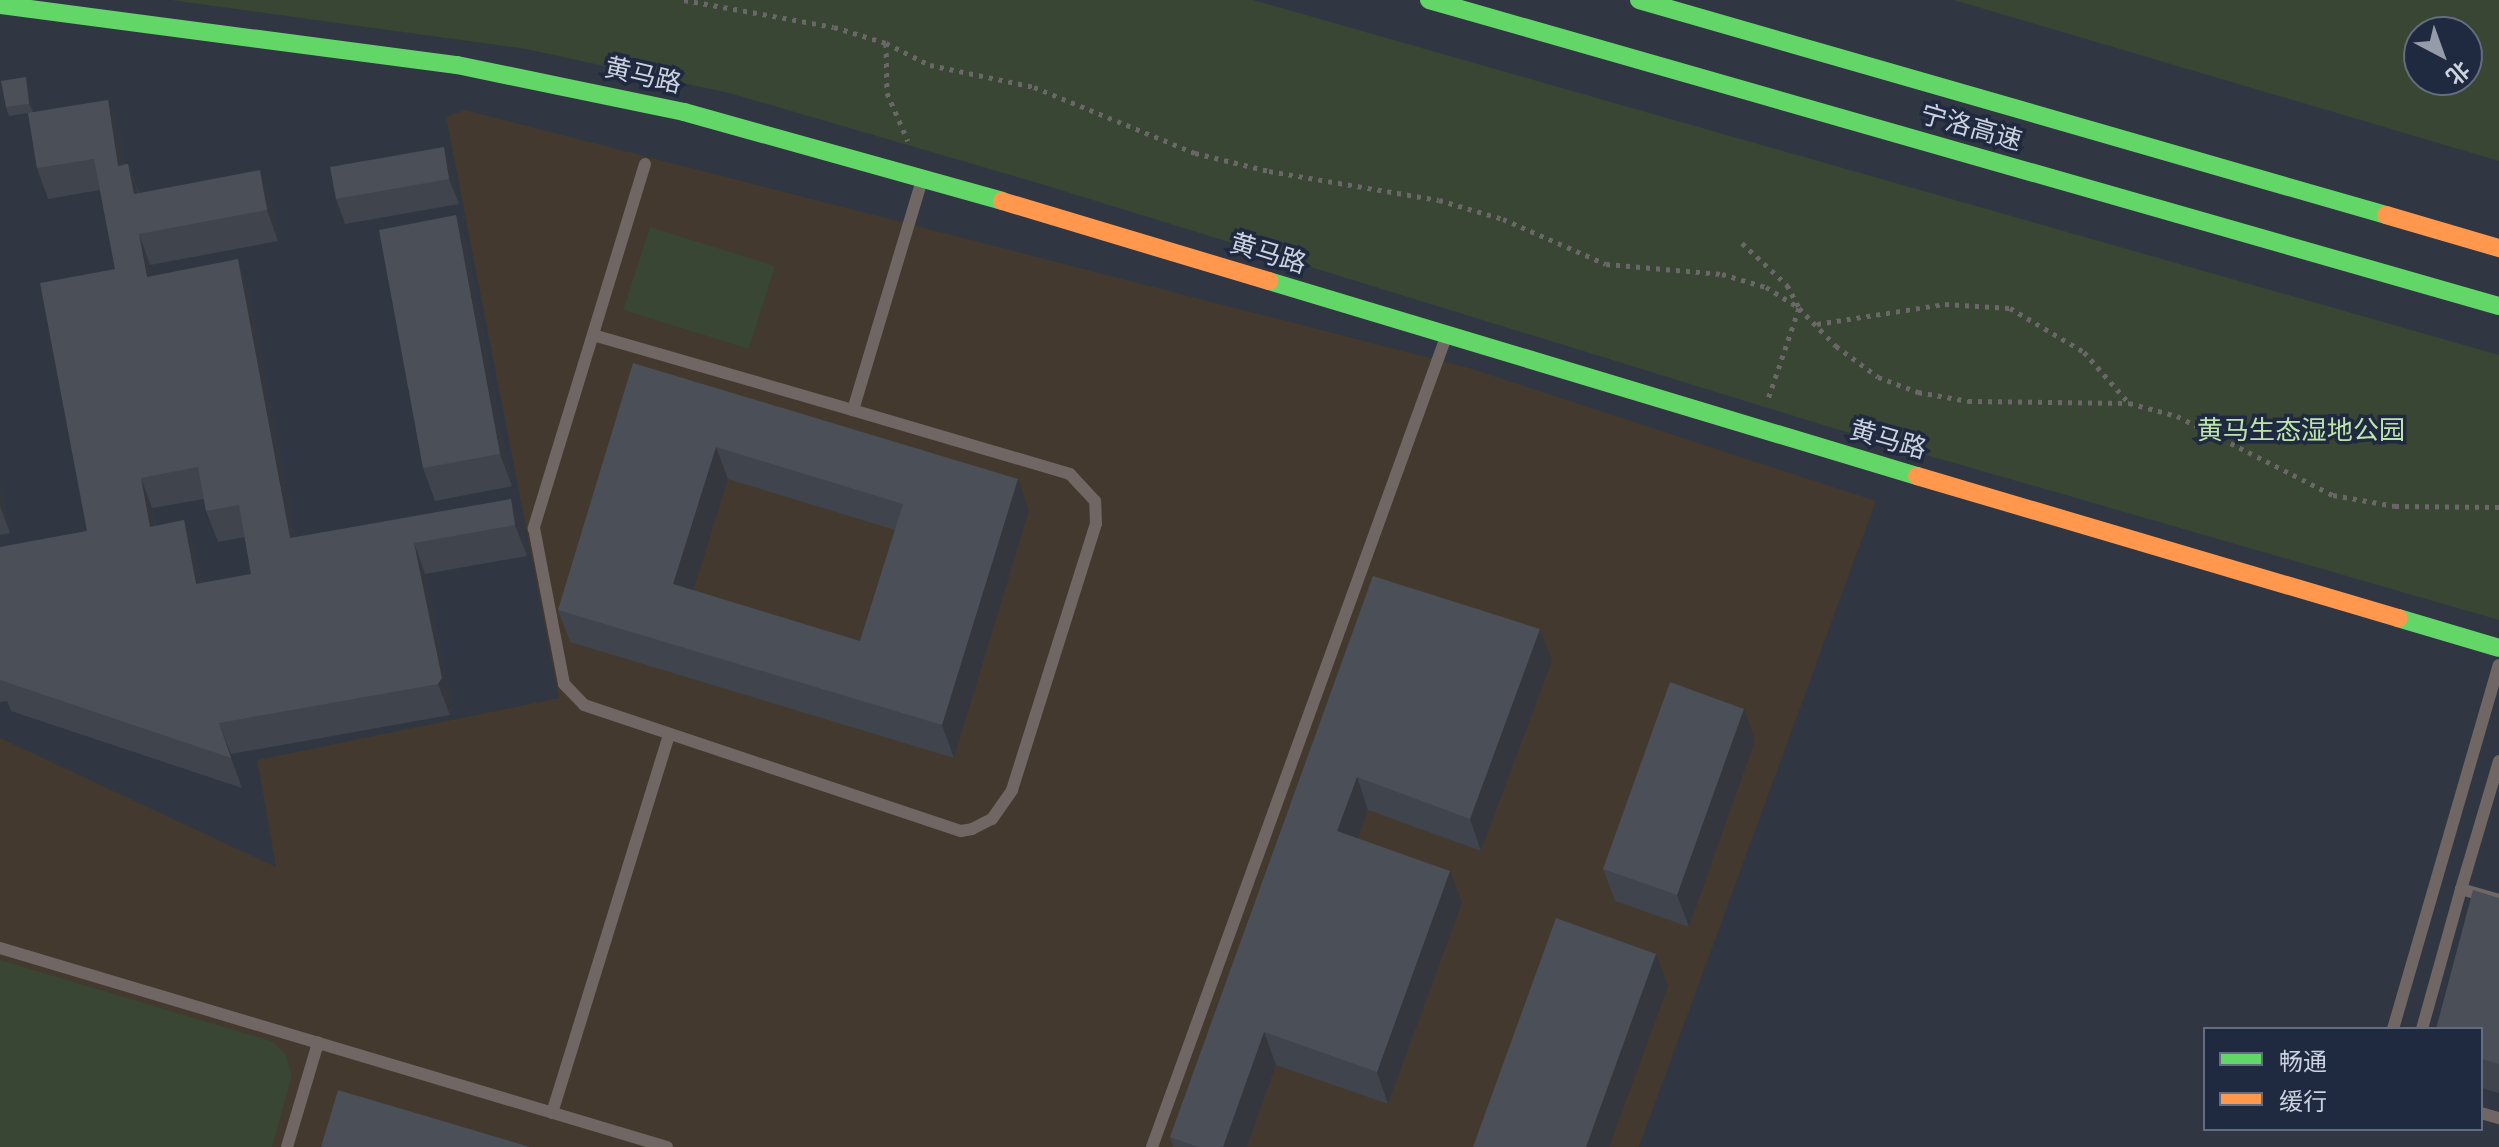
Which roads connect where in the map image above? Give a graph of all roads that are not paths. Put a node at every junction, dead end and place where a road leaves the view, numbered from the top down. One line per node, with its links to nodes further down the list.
1 (1429, 0): 7 (main road, 宁洛高速)
2 (1639, 0): 6 (main road, 宁洛高速)
3 (0, 5): 5 (main road, 黄马路)
4 (645, 164): 8 (lane)
5 (913, 177): 9 (main road, 黄马路); 10 (lane)
6 (2499, 248)
7 (2499, 306)
8 (593, 335): 10 (lane); 13 (lane)
9 (1446, 337): 11 (main road, 黄马路); 24 (lane)
10 (853, 410): 13 (lane)
11 (2499, 648)
12 (2499, 665): 18 (lane)
13 (669, 734): 21 (lane)
14 (2499, 761): 15 (lane)
15 (2461, 889): 16 (lane); 19 (lane)
16 (2498, 895)
17 (0, 948): 20 (lane)
18 (2394, 1027)
19 (2423, 1027)
20 (318, 1043): 21 (lane); 22 (lane)
21 (552, 1113): 23 (lane)
22 (287, 1147)
23 (667, 1147)
24 (1152, 1147)

